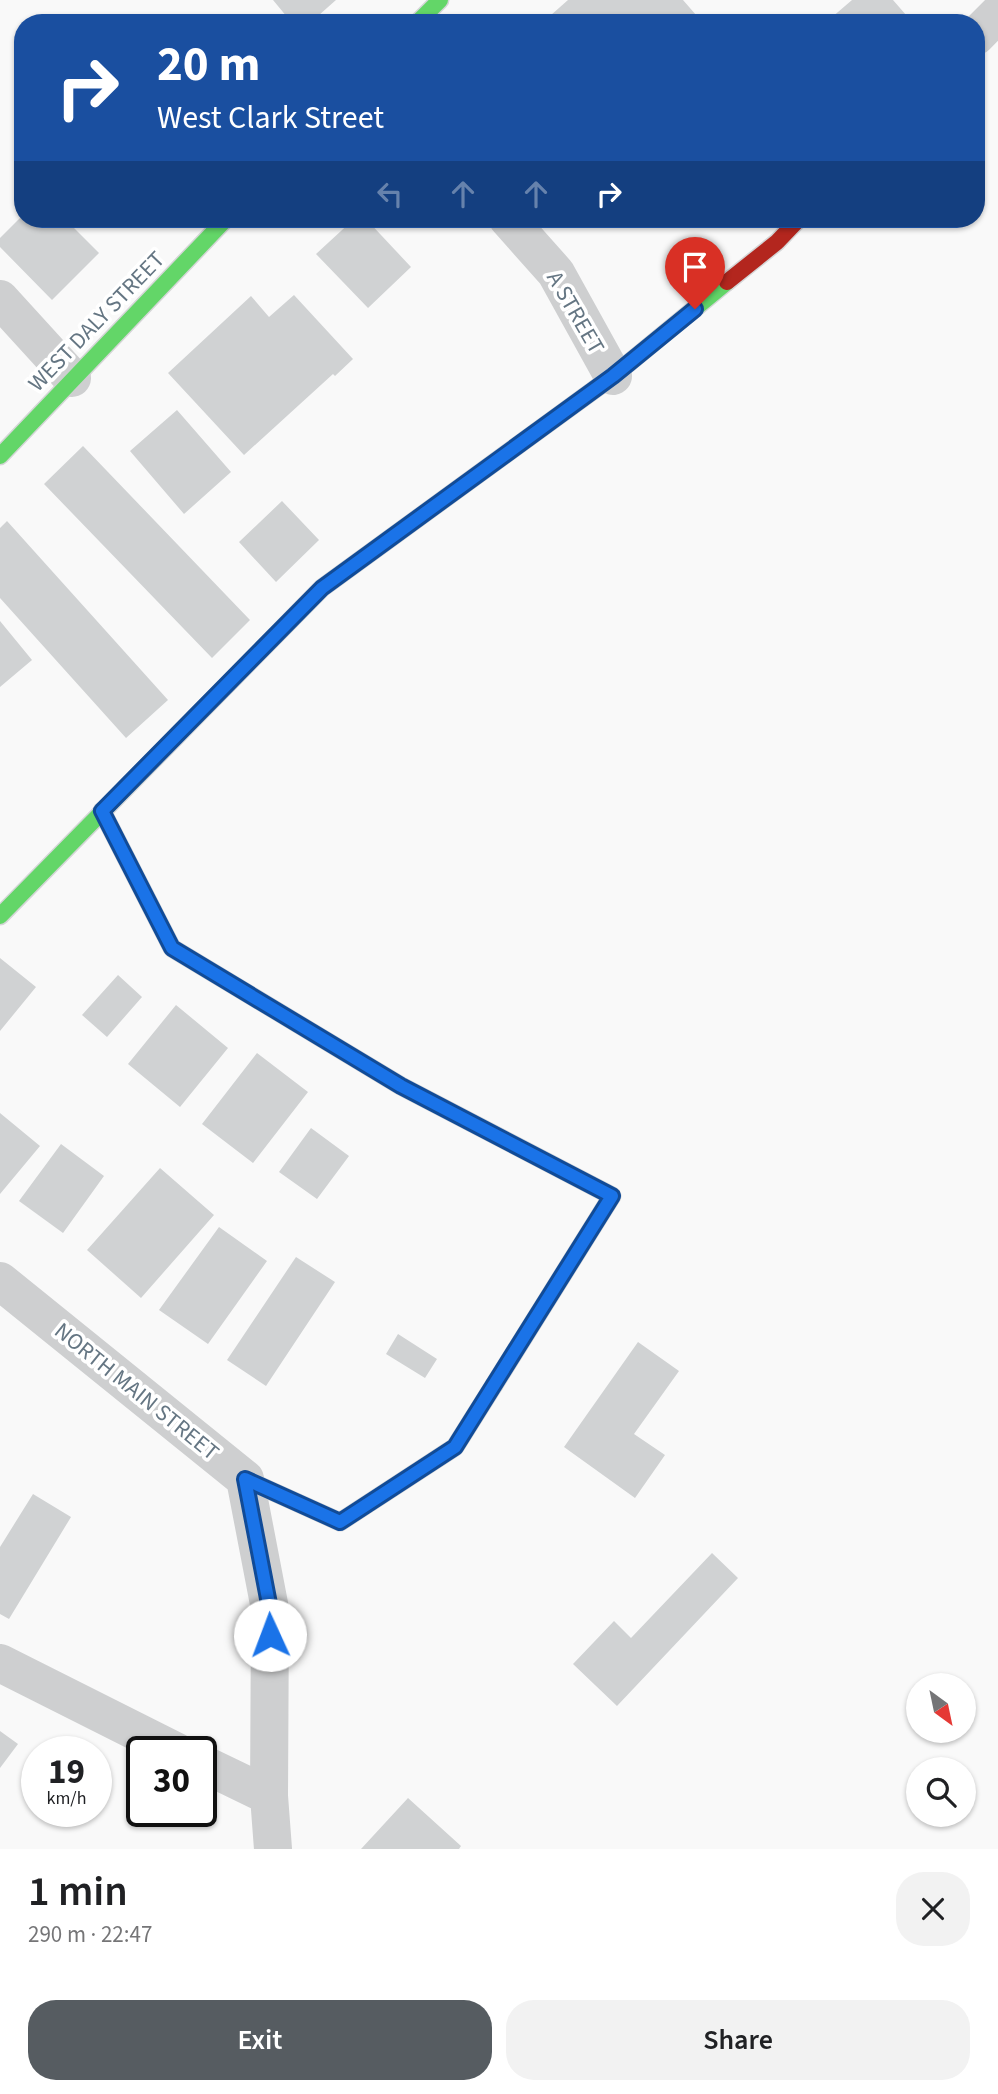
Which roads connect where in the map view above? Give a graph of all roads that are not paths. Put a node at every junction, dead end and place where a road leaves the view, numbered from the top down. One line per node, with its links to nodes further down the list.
1 (440, 0): 2 (street)
2 (426, 14)
3 (998, 14): 4 (street)
4 (985, 27)
5 (217, 228): 10 (street, WEST DALY STREET)
6 (516, 228): 9 (street, A STREET)
7 (790, 228): 9 (street)
8 (0, 299): 10 (street)
9 (613, 376): 12 (street)
10 (72, 378): 11 (street, WEST DALY STREET)
11 (0, 456)
12 (102, 811): 13 (street); 15 (street)
13 (0, 916)
14 (0, 1281): 15 (street, NORTH MAIN STREET)
15 (245, 1479): 19 (street)
16 (0, 1663): 17 (street)
17 (145, 1736)
18 (217, 1771): 19 (street)
19 (269, 1796): 20 (street)
20 (273, 1849)

